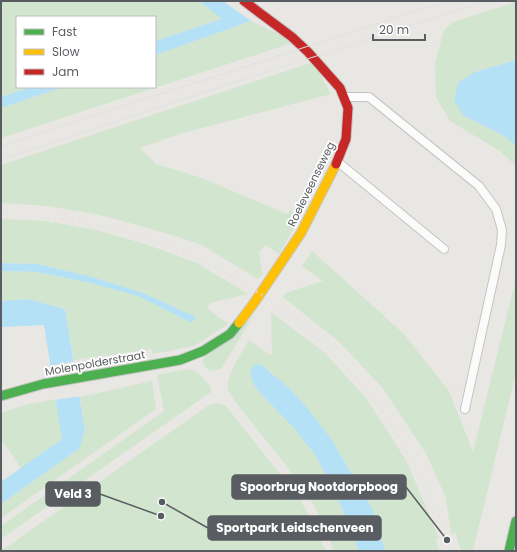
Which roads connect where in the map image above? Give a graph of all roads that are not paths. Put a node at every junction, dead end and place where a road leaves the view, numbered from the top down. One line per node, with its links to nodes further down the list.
1 (244, 1): 2 (main road, Roeleveenseweg)
2 (345, 97): 3 (main road, Roeleveenseweg); 7 (lane)
3 (338, 161): 4 (lane); 5 (main road, Roeleveenseweg)
4 (444, 249)
5 (193, 355): 6 (main road, Molenpolderstraat)
6 (1, 396)
7 (466, 409)
8 (516, 521): 9 (main road)
9 (509, 551)

